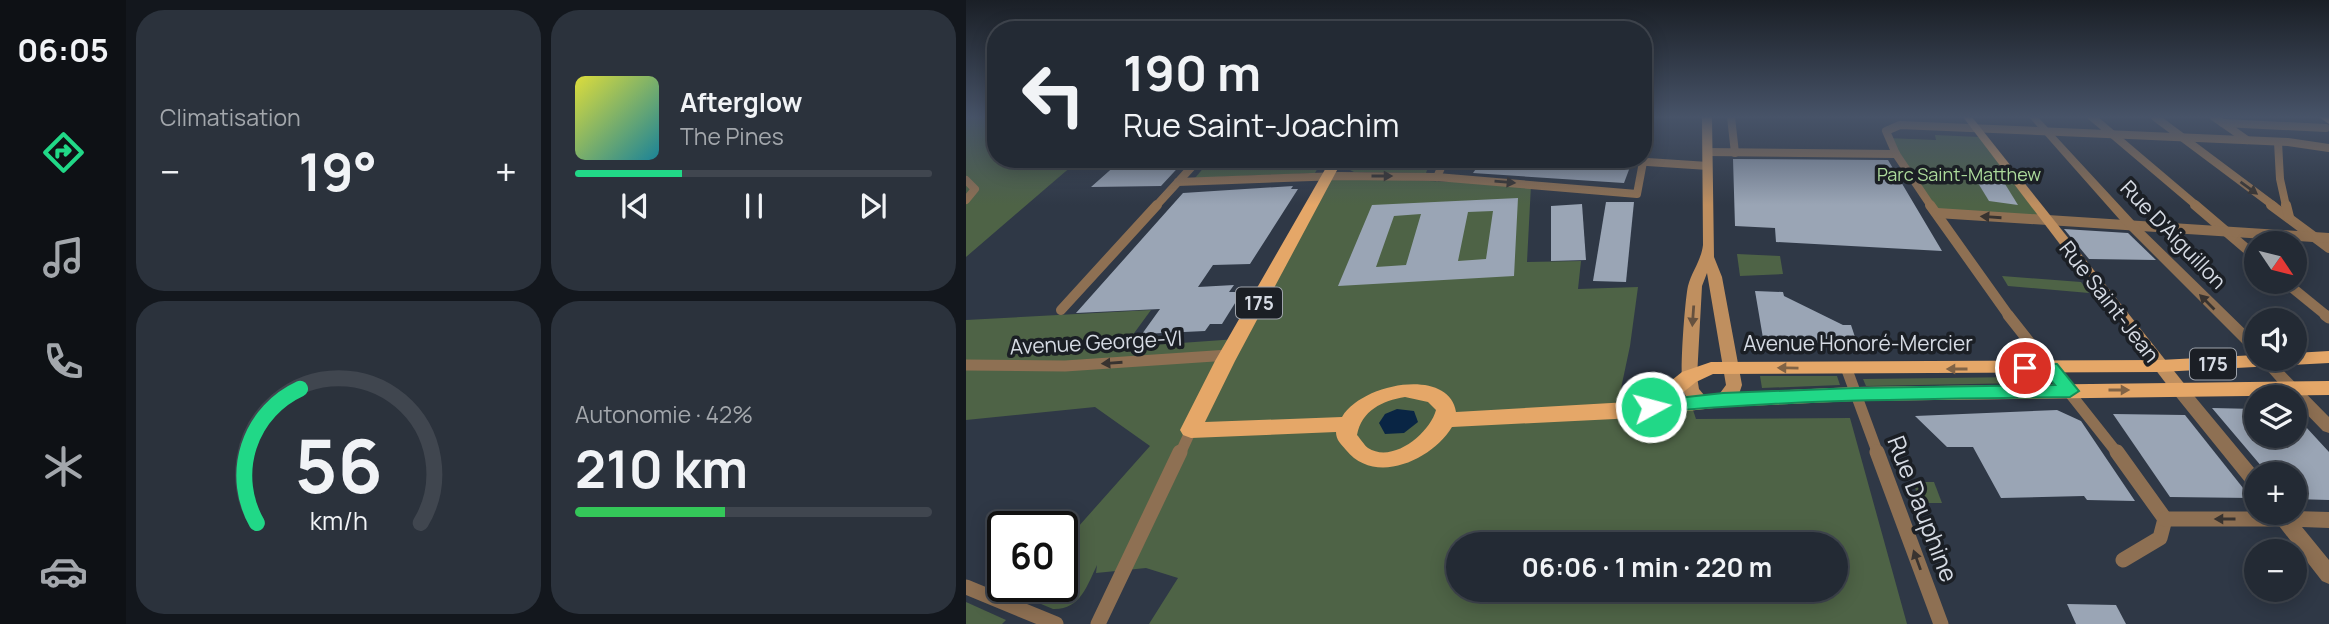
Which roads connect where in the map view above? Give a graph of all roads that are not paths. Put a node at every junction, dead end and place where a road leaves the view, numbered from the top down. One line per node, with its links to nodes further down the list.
1 (1707, 146): 9 (main road)
2 (1734, 146): 10 (street)
3 (1892, 146): 11 (street)
4 (1988, 146): 25 (main road, Rue Saint-Jean)
5 (2060, 146): 26 (street, Rue D'Aiguillon)
6 (2124, 146): 27 (street)
7 (2193, 146): 24 (street, one-way to 24)
8 (2278, 146): 24 (street)
9 (1707, 152): 10 (street); 13 (main road)
10 (1735, 153): 11 (street)
11 (1896, 155): 23 (street)
12 (1652, 163): 13 (street)
13 (1707, 166): 32 (main road)
14 (1191, 168): 21 (street)
15 (1332, 168): 18 (main road, 175)
16 (1441, 168): 19 (street)
17 (1642, 168): 19 (street, one-way to 17)
18 (1327, 177): 19 (street, one-way to 19); 21 (street); 37 (main road, 175)
19 (1437, 177)
20 (966, 180): 22 (street)
21 (1178, 182): 34 (street)
22 (966, 200)
23 (1937, 213): 25 (street, one-way to 23); 44 (street)
24 (2289, 217): 28 (street)
25 (2046, 220): 26 (street); 42 (main road, Rue Saint-Jean)
26 (2132, 225): 27 (street); 36 (street, Rue D'Aiguillon, one-way to 26)
27 (2224, 231): 28 (street); 30 (street)
28 (2313, 237): 29 (street); 31 (street)
29 (2329, 238)
30 (2244, 247)
31 (2329, 248)
32 (1708, 257): 43 (main road); 47 (main road, one-way to 47)
33 (2300, 294): 35 (street)
34 (1060, 310)
35 (2329, 318)
36 (2244, 339)
37 (1229, 355): 41 (street, Avenue George-VI, one-way to 41); 62 (main road, 175)
38 (2307, 357): 39 (main road, Avenue Honoré-Mercier / 175)
39 (2329, 357)
40 (2244, 359): 42 (main road, Avenue Honoré-Mercier / 175)
41 (966, 365)
42 (2160, 366): 44 (main road, Avenue Honoré-Mercier / 175); 52 (main road, Rue Saint-Jean)
43 (1729, 367): 45 (main road, Avenue Honoré-Mercier / 175, one-way to 43); 47 (main road, Avenue Honoré-Mercier / 175); 55 (main road)
44 (2050, 368): 45 (main road, Avenue Honoré-Mercier / 175, one-way to 45); 53 (street)
45 (1847, 370): 54 (street, Rue Dauphine)
46 (2276, 371): 48 (street, Rue D'Aiguillon)
47 (1689, 377): 56 (main road); 58 (main road, Avenue Honoré-Mercier / 175)
48 (2290, 385)
49 (2329, 388): 51 (main road, 175)
50 (2244, 389): 52 (main road, 175)
51 (2307, 389)
52 (2180, 390): 53 (main road, 175, one-way to 52); 63 (street, Rue Saint-Jean)
53 (2070, 391): 54 (main road, 175); 66 (street)
54 (1855, 394): 55 (main road, 175); 74 (street, Rue Dauphine, one-way to 54)
55 (1723, 400): 56 (main road, 175)
56 (1701, 401): 58 (main road, 175)
57 (2307, 403): 61 (street, Rue D'Aiguillon)
58 (1651, 407): 59 (main road, 175)
59 (1446, 420): 60 (main road); 60 (main road)
60 (1348, 424): 62 (main road)
61 (2329, 427)
62 (1191, 430): 73 (street)
63 (2244, 469)
64 (2244, 517): 66 (street, one-way to 66)
65 (2307, 518): 67 (street)
66 (2165, 519): 69 (street)
67 (2329, 520)
68 (2289, 525): 70 (street)
69 (2123, 560)
70 (2329, 575)
71 (966, 587): 72 (street)
72 (1056, 624)
73 (1098, 624)
74 (1941, 624)

